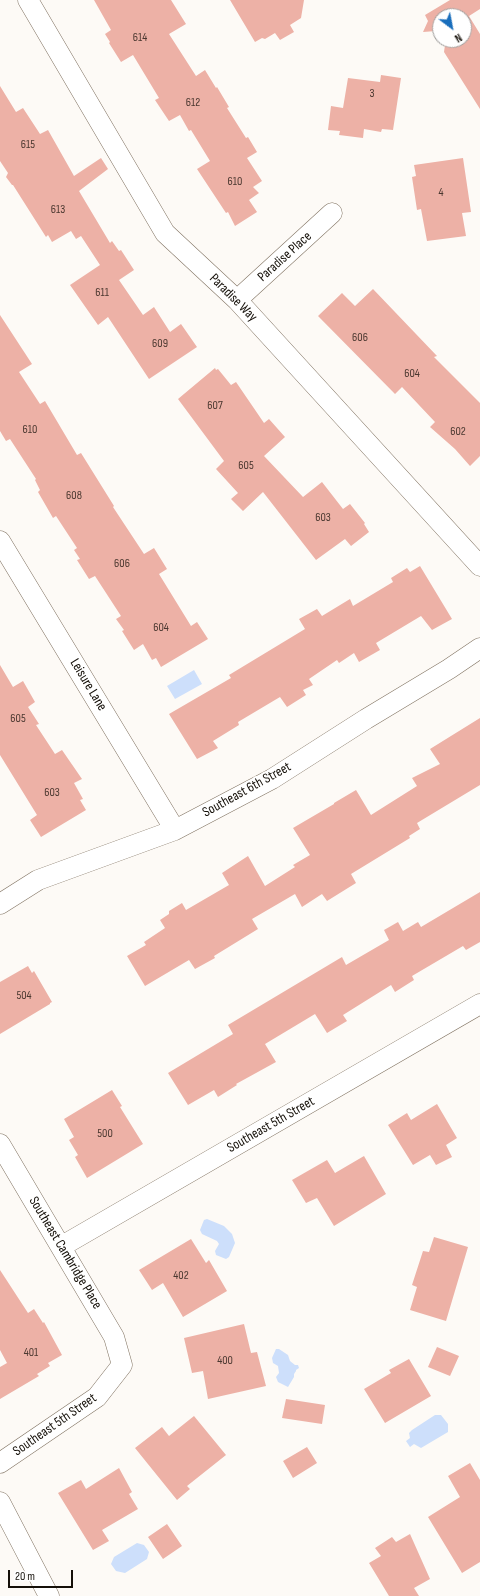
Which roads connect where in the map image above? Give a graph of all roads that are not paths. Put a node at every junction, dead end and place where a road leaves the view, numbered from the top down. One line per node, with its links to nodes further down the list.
1 (28, 0): 3 (street, Paradise Way)
2 (332, 213): 3 (street, Paradise Place)
3 (237, 300): 5 (street, Paradise Way)
4 (0, 541): 7 (street, Leisure Lane)
5 (480, 566)
6 (480, 648): 7 (street, Southeast 6th Street)
7 (175, 830): 8 (street, Southeast 6th Street)
8 (0, 904)
9 (480, 1004): 11 (street, Southeast 5th Street)
10 (0, 1144): 11 (street, Southeast Cambridge Place)
11 (62, 1246): 12 (street, Southeast Cambridge Place)
12 (122, 1366): 13 (street, Southeast 5th Street)
13 (0, 1463)
14 (0, 1502): 15 (street)
15 (50, 1596)

